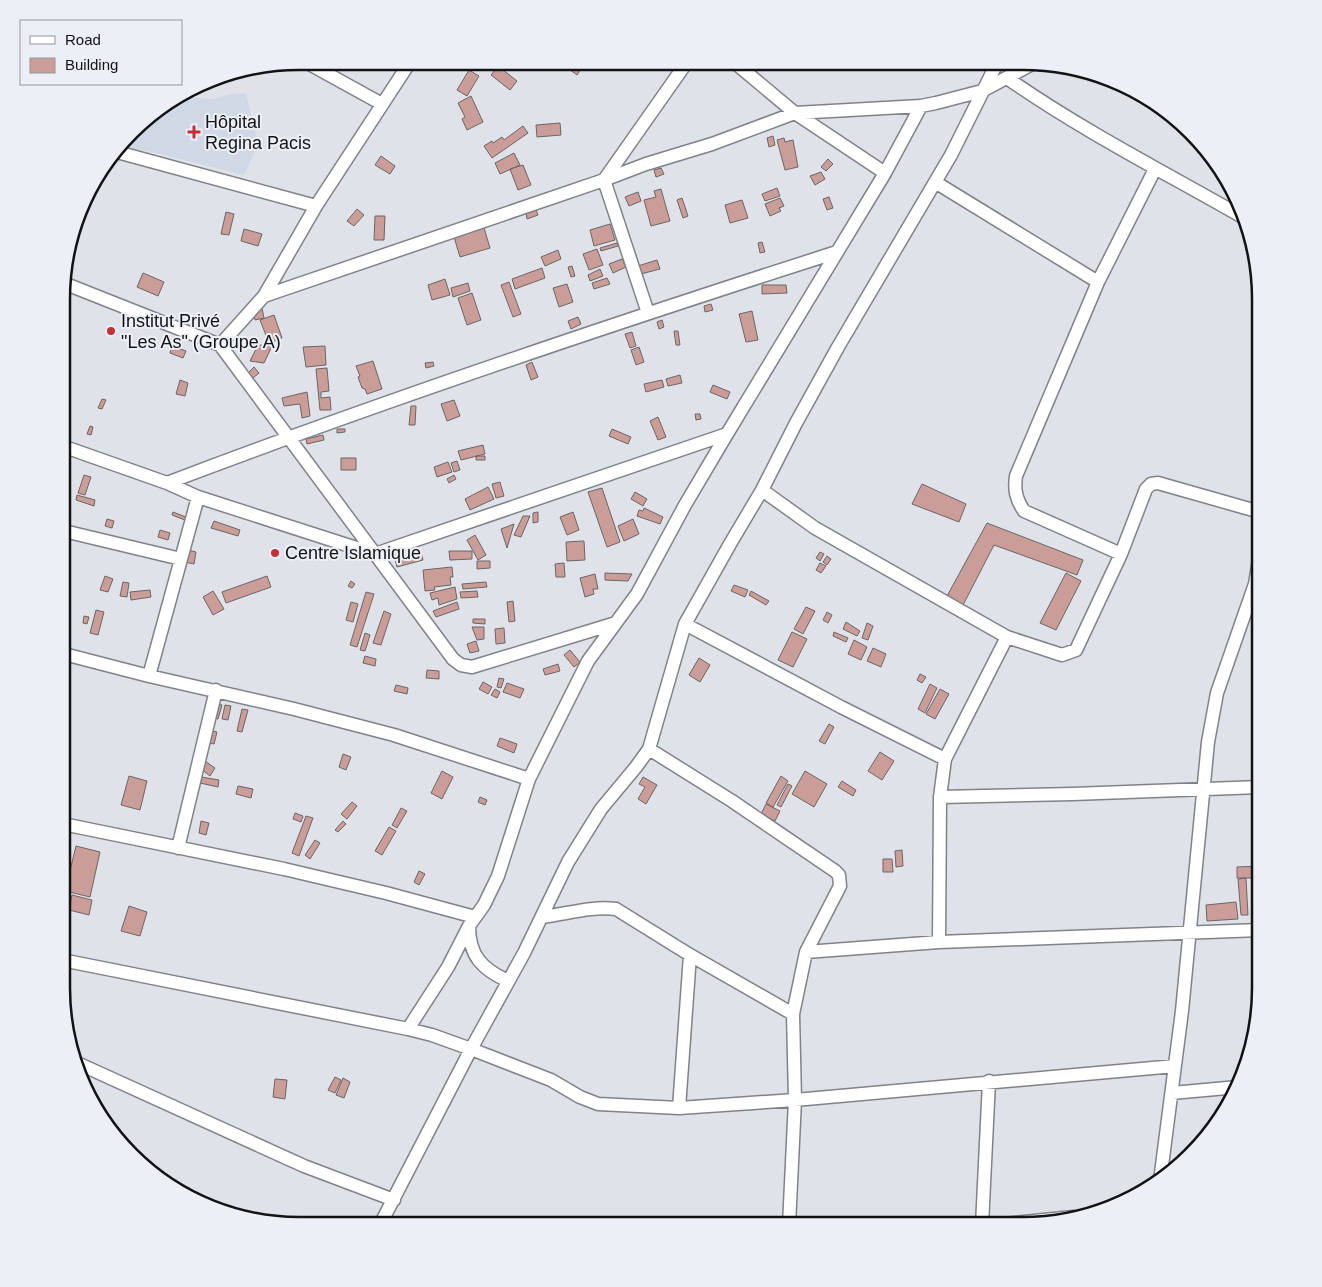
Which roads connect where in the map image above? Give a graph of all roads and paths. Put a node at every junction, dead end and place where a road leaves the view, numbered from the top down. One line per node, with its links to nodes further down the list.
1 (320, 70): 9 (street)
2 (405, 70): 9 (street)
3 (680, 70): 15 (street)
4 (744, 70): 11 (street)
5 (993, 70): 8 (street)
6 (1021, 70): 7 (street)
7 (1007, 78): 8 (street); 13 (street)
8 (982, 91): 10 (street); 16 (street)
9 (382, 104): 17 (street)
10 (920, 106): 11 (street); 14 (street)
11 (795, 113): 14 (street); 15 (street)
12 (122, 154): 17 (street)
13 (1155, 169): 18 (street); 20 (street)
14 (885, 173): 19 (street)
15 (604, 180): 22 (street); 23 (street)
16 (935, 182): 20 (street); 29 (street)
17 (316, 206): 22 (street)
18 (1236, 214)
19 (836, 252): 23 (street); 25 (street)
20 (1098, 282): 34 (street)
21 (70, 286): 24 (street)
22 (264, 296): 24 (street)
23 (648, 313): 26 (street)
24 (220, 345): 26 (street)
25 (727, 434): 33 (street); 37 (street)
26 (288, 437): 28 (street); 33 (street)
27 (70, 449): 28 (street)
28 (167, 483): 30 (street)
29 (762, 490): 38 (street); 39 (street)
30 (198, 497): 33 (street); 35 (street)
31 (1252, 510): 34 (street)
32 (70, 532): 35 (street)
33 (375, 554): 37 (street)
34 (1121, 554): 39 (street)
35 (181, 559): 41 (street)
36 (1252, 602): 47 (street)
37 (616, 623): 45 (street)
38 (685, 624): 43 (street); 44 (street)
39 (1007, 637): 44 (street)
40 (70, 656): 41 (street)
41 (149, 676): 42 (street)
42 (216, 690): 45 (street); 50 (street)
43 (649, 749): 51 (street); 56 (street)
44 (945, 759): 48 (street)
45 (529, 779): 52 (street)
46 (1252, 786): 47 (street)
47 (1204, 788): 48 (street); 54 (street)
48 (940, 797): 55 (street)
49 (70, 825): 50 (street)
50 (178, 848): 52 (street)
51 (542, 917): 57 (street); 59 (street)
52 (472, 922): 59 (street); 61 (street)
53 (1252, 930): 54 (street)
54 (1190, 932): 55 (street); 64 (street)
55 (939, 942): 56 (street)
56 (806, 952): 60 (street)
57 (690, 955): 60 (street); 69 (street)
58 (70, 962): 61 (street)
59 (508, 981): 62 (street)
60 (793, 1014): 68 (street)
61 (408, 1029): 62 (street)
62 (471, 1049): 69 (street); 71 (street)
63 (84, 1066): 71 (street)
64 (1175, 1066): 65 (street); 67 (street)
65 (988, 1081): 68 (street); 74 (street)
66 (1228, 1089): 67 (street)
67 (1172, 1093): 70 (street)
68 (795, 1100): 69 (street); 73 (street)
69 (679, 1108)
70 (1168, 1165)
71 (394, 1200): 72 (street)
72 (384, 1217)
73 (789, 1217)
74 (982, 1217)

